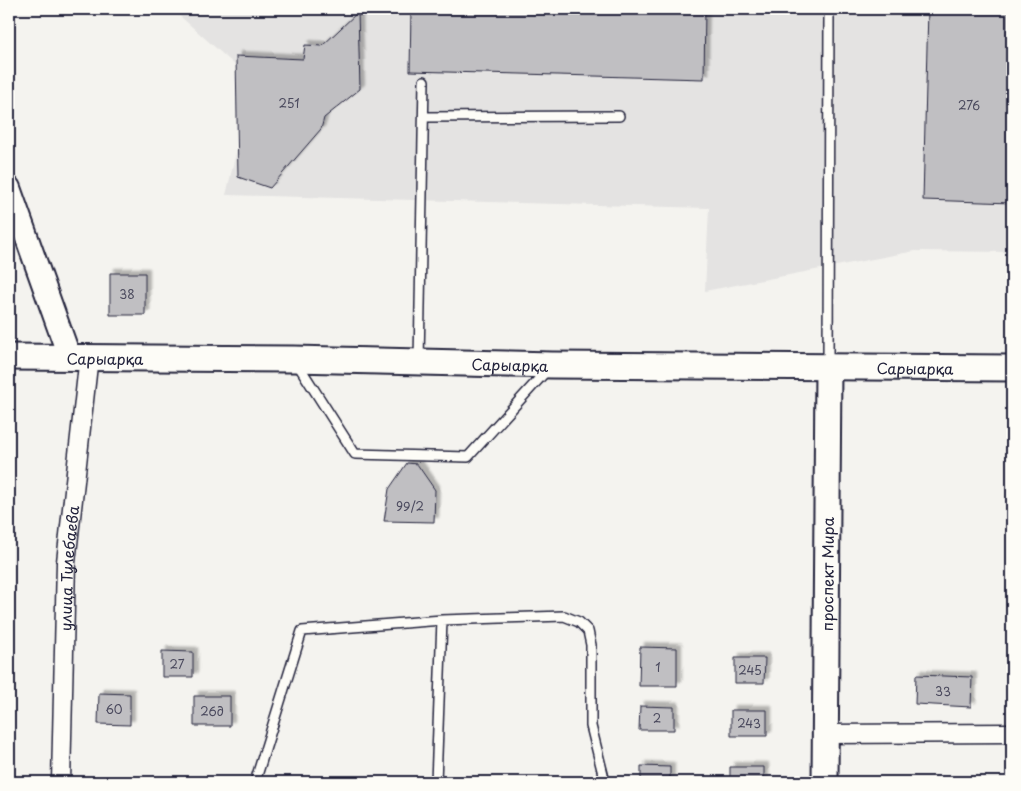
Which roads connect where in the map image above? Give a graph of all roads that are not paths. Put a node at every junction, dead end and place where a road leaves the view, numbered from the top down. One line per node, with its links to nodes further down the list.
1 (829, 9): 11 (lane)
2 (424, 80): 4 (lane)
3 (619, 116): 4 (lane)
4 (424, 117): 9 (lane)
5 (9, 188): 6 (street)
6 (79, 356): 7 (main road, Сарыарқа); 8 (main road, Сарыарқа); 16 (street, улица Тулебаева)
7 (9, 357)
8 (294, 359): 9 (main road, Сарыарқа); 10 (lane)
9 (419, 362): 10 (main road, Сарыарқа)
10 (552, 365): 11 (main road, Сарыарқа)
11 (828, 366): 12 (main road, Сарыарқа); 15 (main road, проспект Мира)
12 (1012, 368)
13 (442, 620): 17 (lane); 18 (lane); 19 (lane)
14 (1012, 732): 15 (street)
15 (826, 734): 20 (main road, проспект Мира)
16 (61, 782)
17 (255, 782)
18 (436, 782)
19 (605, 782)
20 (826, 782)

